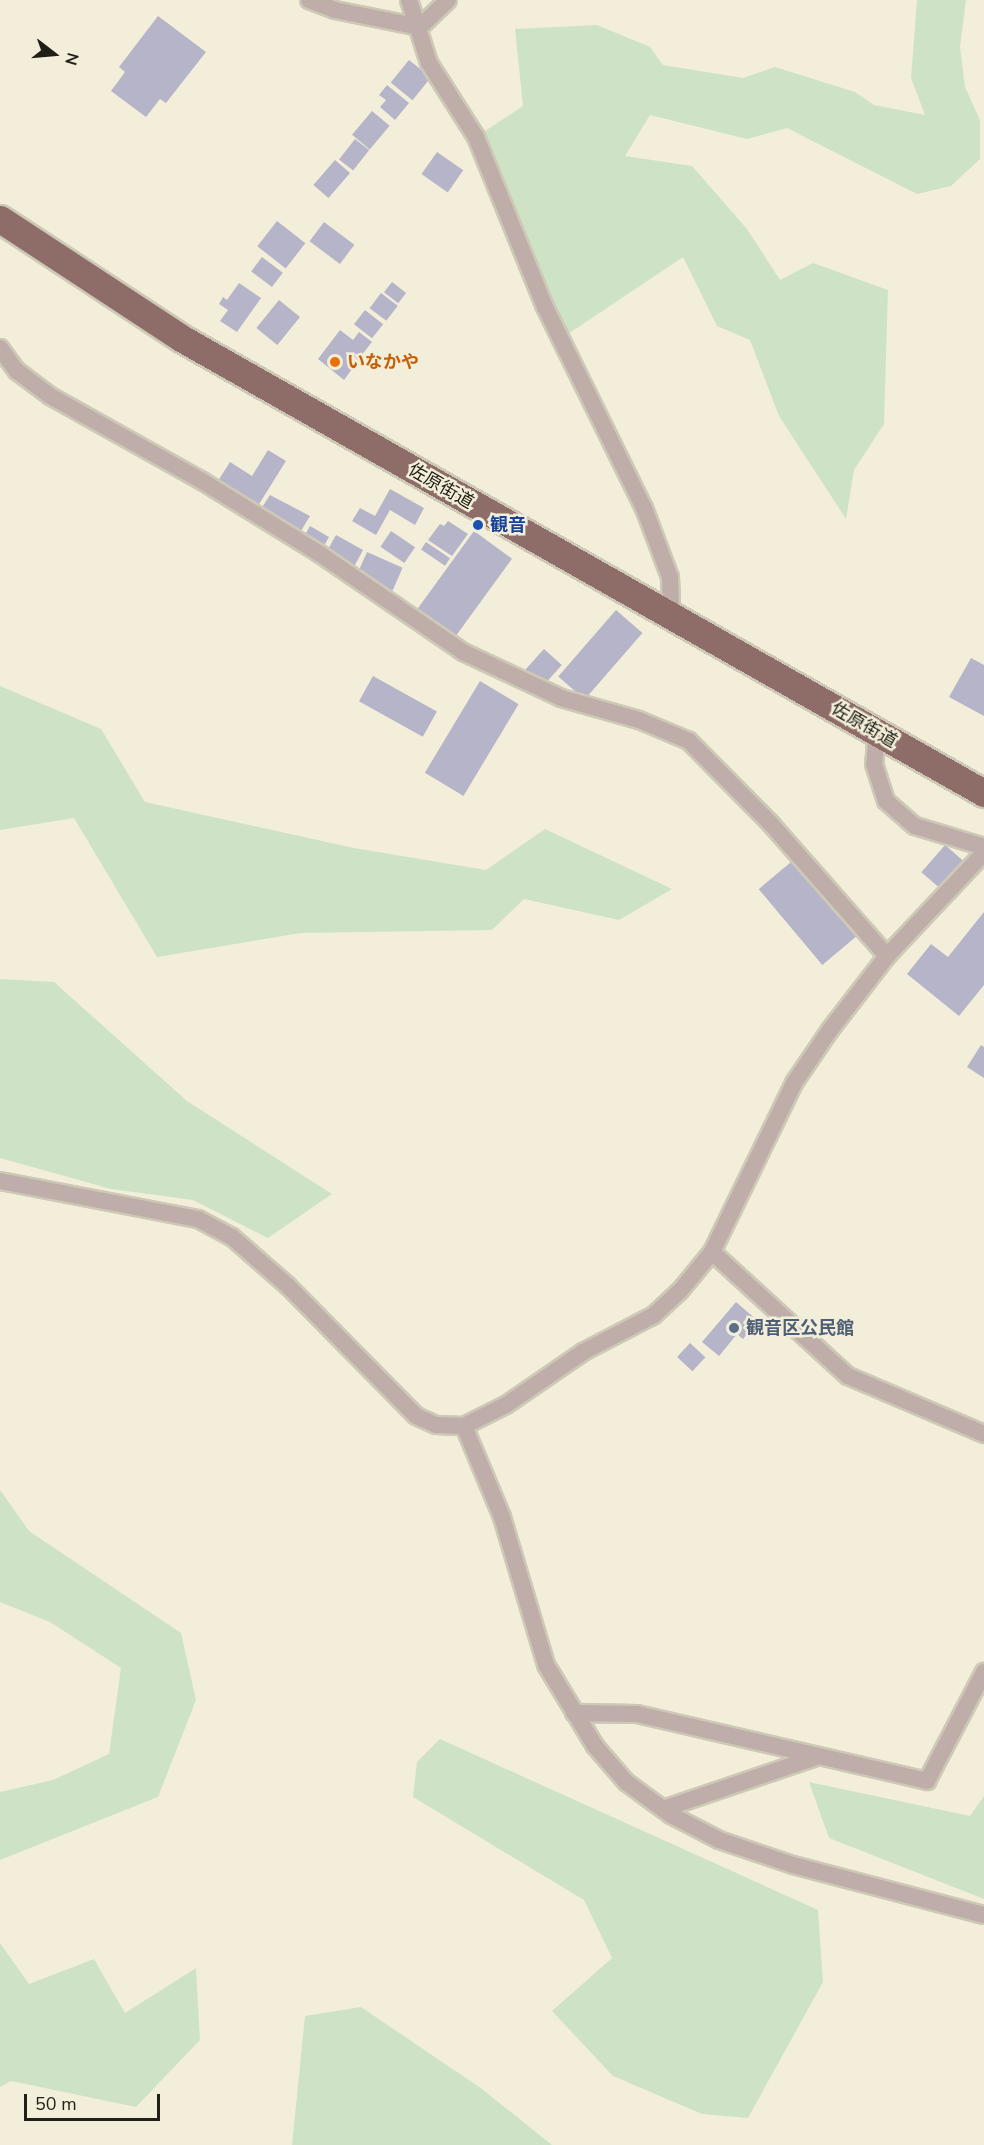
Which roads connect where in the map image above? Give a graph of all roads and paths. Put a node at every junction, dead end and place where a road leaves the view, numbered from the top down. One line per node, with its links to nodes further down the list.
1 (309, 0): 4 (street)
2 (409, 0): 4 (street)
3 (448, 0): 4 (street)
4 (420, 27): 9 (street)
5 (0, 219): 9 (highway, 佐原街道)
6 (0, 348): 8 (street)
7 (0, 368): 8 (street)
8 (17, 371): 14 (street)
9 (671, 614): 10 (highway, 佐原街道)
10 (877, 732): 11 (highway, 佐原街道); 12 (street)
11 (984, 793)
12 (984, 847)
13 (984, 853): 14 (street)
14 (887, 956): 16 (street)
15 (0, 1180): 17 (street)
16 (712, 1252): 17 (street); 18 (street)
17 (464, 1426): 20 (street)
18 (984, 1434)
19 (984, 1672): 21 (street)
20 (574, 1713): 21 (street); 22 (street)
21 (814, 1758): 22 (street)
22 (663, 1809): 23 (street)
23 (984, 1915)

